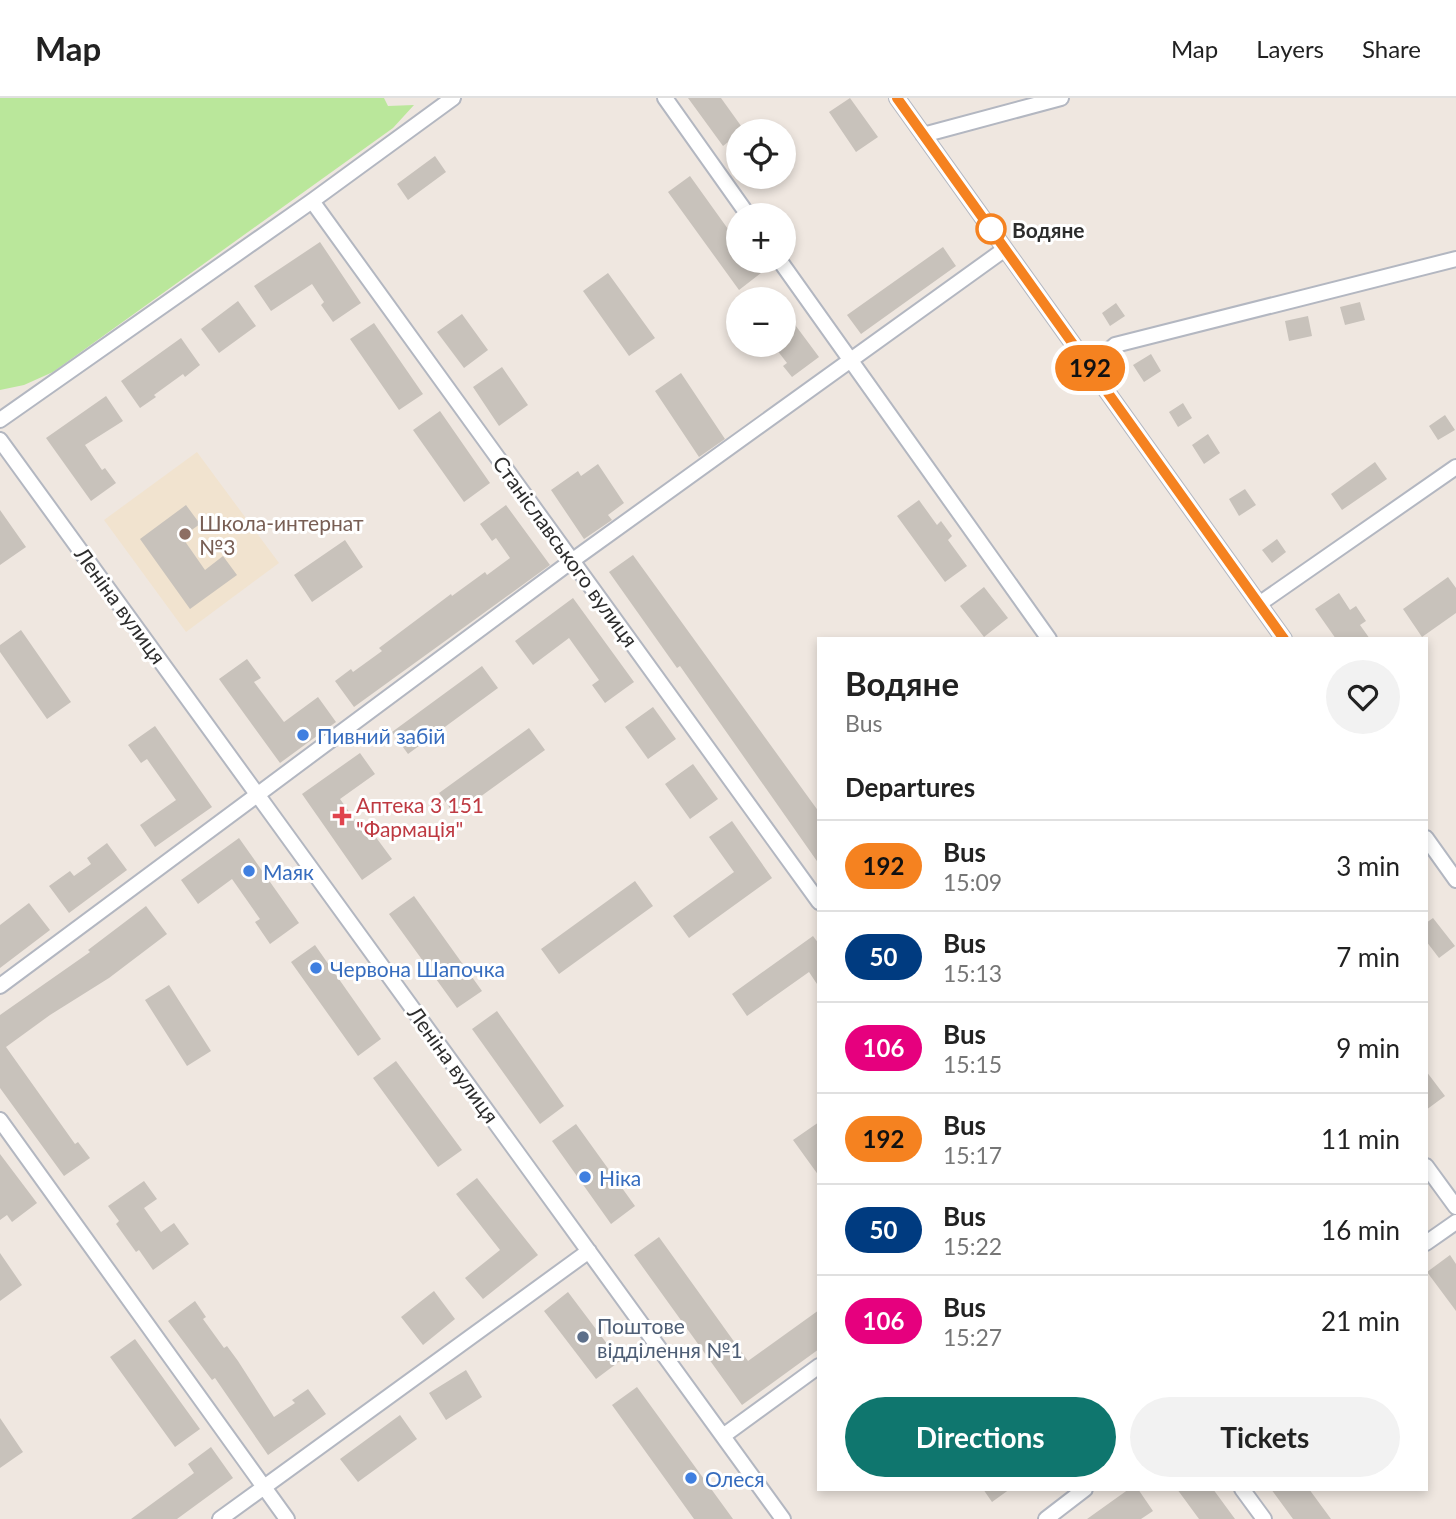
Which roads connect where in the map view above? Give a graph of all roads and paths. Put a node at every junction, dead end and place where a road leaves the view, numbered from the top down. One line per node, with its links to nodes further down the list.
1 (453, 98): 6 (street)
2 (665, 98): 7 (street)
3 (897, 98): 5 (street)
4 (1061, 98): 5 (street)
5 (923, 135): 8 (street)
6 (312, 201): 13 (street); 16 (street, Станіславського вулиця)
7 (739, 203)
8 (1005, 249): 11 (street); 12 (street)
9 (1456, 259): 12 (street)
10 (789, 273): 11 (street)
11 (852, 361): 16 (street); 18 (street)
12 (1089, 368): 17 (street)
13 (0, 420)
14 (0, 440): 20 (street, Леніна вулиця)
15 (1456, 467): 17 (street)
16 (573, 560): 20 (street); 23 (street, Станіславського вулиця)
17 (1259, 604): 19 (street)
18 (1048, 637)
19 (1283, 637)
20 (258, 793): 24 (street); 30 (street, Леніна вулиця)
21 (1428, 841): 22 (street)
22 (1456, 880)
23 (817, 899)
24 (0, 986)
25 (0, 1120): 33 (street)
26 (1428, 1169): 27 (street)
27 (1456, 1207)
28 (1456, 1222): 29 (street)
29 (1428, 1242)
30 (589, 1251): 32 (street, Леніна вулиця); 33 (street)
31 (817, 1367): 32 (street)
32 (723, 1436): 38 (street, Леніна вулиця)
33 (264, 1487): 36 (street); 37 (street)
34 (1082, 1491): 39 (street)
35 (1243, 1491): 40 (street)
36 (220, 1519)
37 (287, 1519)
38 (783, 1519)
39 (1046, 1519)
40 (1264, 1519)

